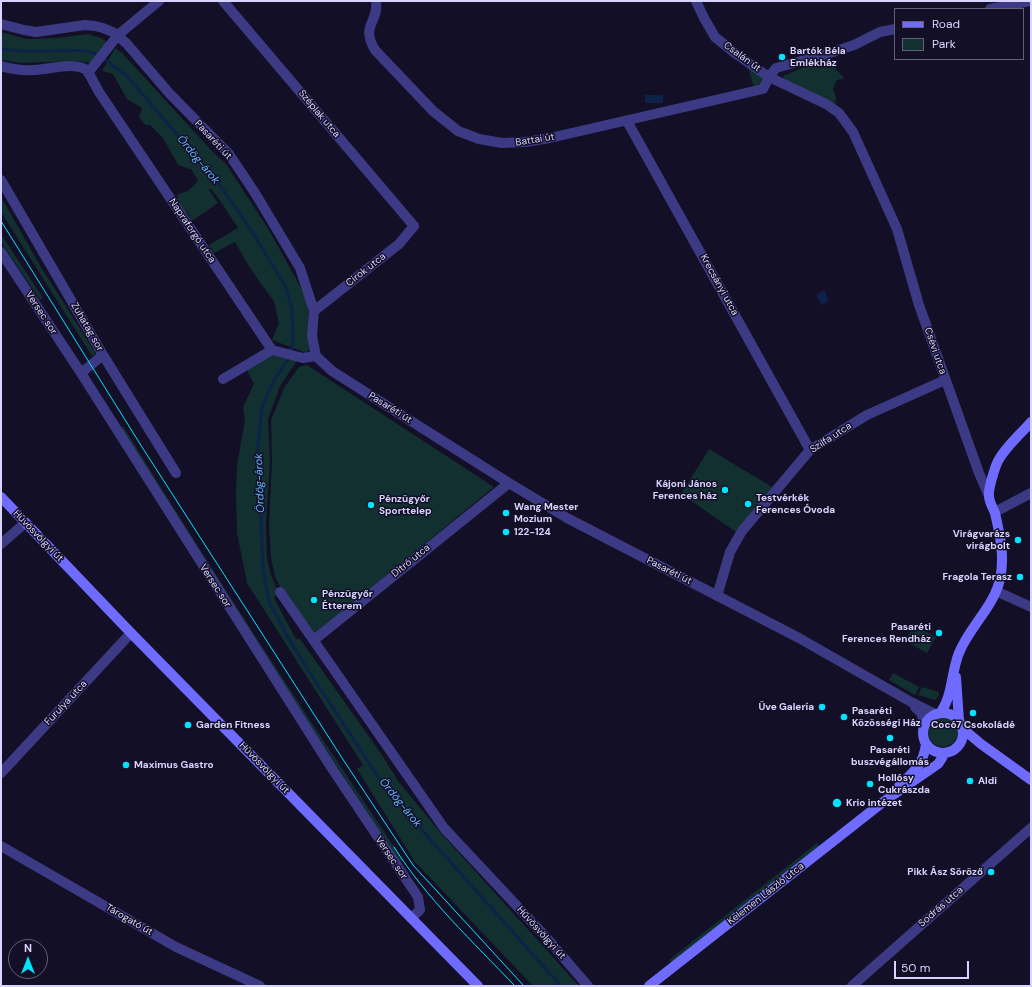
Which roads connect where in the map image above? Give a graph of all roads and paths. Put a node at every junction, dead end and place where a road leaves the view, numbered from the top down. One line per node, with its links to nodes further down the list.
1 (159, 1): 9 (street)
2 (223, 1): 15 (street, Széplak utca)
3 (376, 1): 13 (street, Battai út)
4 (696, 1): 12 (street, Csalán út)
5 (1030, 1): 6 (street)
6 (995, 8)
7 (1, 24): 9 (street, Pasaréti út)
8 (894, 28): 12 (street, Csalán út)
9 (118, 35): 11 (street); 17 (street, Pasaréti út)
10 (1, 66): 11 (street)
11 (88, 72): 18 (street, Napraforgó utca)
12 (769, 77): 13 (street, Battai út); 23 (street, Csévi utca)
13 (627, 121): 25 (street, Krecsányi utca)
14 (1, 180): 19 (street, Zuhatag sor)
15 (414, 226): 17 (street, Cirok utca)
16 (1, 252): 21 (street, Versec sor)
17 (314, 310): 20 (street, Pasaréti út)
18 (273, 350): 20 (street); 22 (street)
19 (103, 355): 21 (street); 26 (street, Zuhatag sor)
20 (316, 356): 27 (street, Pasaréti út)
21 (81, 373): 54 (street, Versec sor)
22 (223, 379)
23 (945, 380): 25 (street, Szilfa utca); 29 (street, Csévi utca)
24 (1031, 422): 29 (street)
25 (810, 450): 36 (street, Szilfa utca)
26 (176, 473)
27 (509, 483): 36 (street, Pasaréti út); 39 (street, Ditró utca)
28 (1031, 493): 31 (street)
29 (989, 496): 31 (street, Csévi utca)
30 (1, 498): 32 (street, Hűvösvölgyi út)
31 (994, 512): 34 (street, Csévi utca)
32 (25, 523): 33 (street); 38 (street, Hűvösvölgyi út)
33 (1, 544)
34 (996, 591): 37 (street); 40 (street, Csévi utca)
35 (280, 592): 39 (street, Hűvösvölgyi út)
36 (717, 596): 41 (street, Pasaréti út)
37 (1031, 607)
38 (131, 633): 49 (street, Furulya utca); 54 (street, Hűvösvölgyi út)
39 (314, 640): 57 (street, Hűvösvölgyi út)
40 (955, 663): 42 (street, Csévi utca); 44 (street, Csévi utca)
41 (911, 702): 42 (street, Pasaréti út); 43 (street, Pasaréti út)
42 (937, 713): 43 (street); 44 (street)
43 (925, 723): 45 (street)
44 (961, 724): 46 (street); 48 (street)
45 (926, 744): 47 (street); 51 (street, Kelemen László utca)
46 (956, 748): 47 (street); 48 (street)
47 (944, 753): 51 (street, Kelemen László utca)
48 (994, 753): 50 (street)
49 (1, 772)
50 (1031, 780)
51 (883, 802): 58 (street, Kelemen László utca)
52 (1031, 828): 59 (street, Sodrás utca)
53 (1, 846): 55 (street, Tárogató út)
54 (411, 918): 56 (street, Hűvösvölgyi út)
55 (260, 986)
56 (478, 986)
57 (588, 986)
58 (649, 986)
59 (852, 986)

